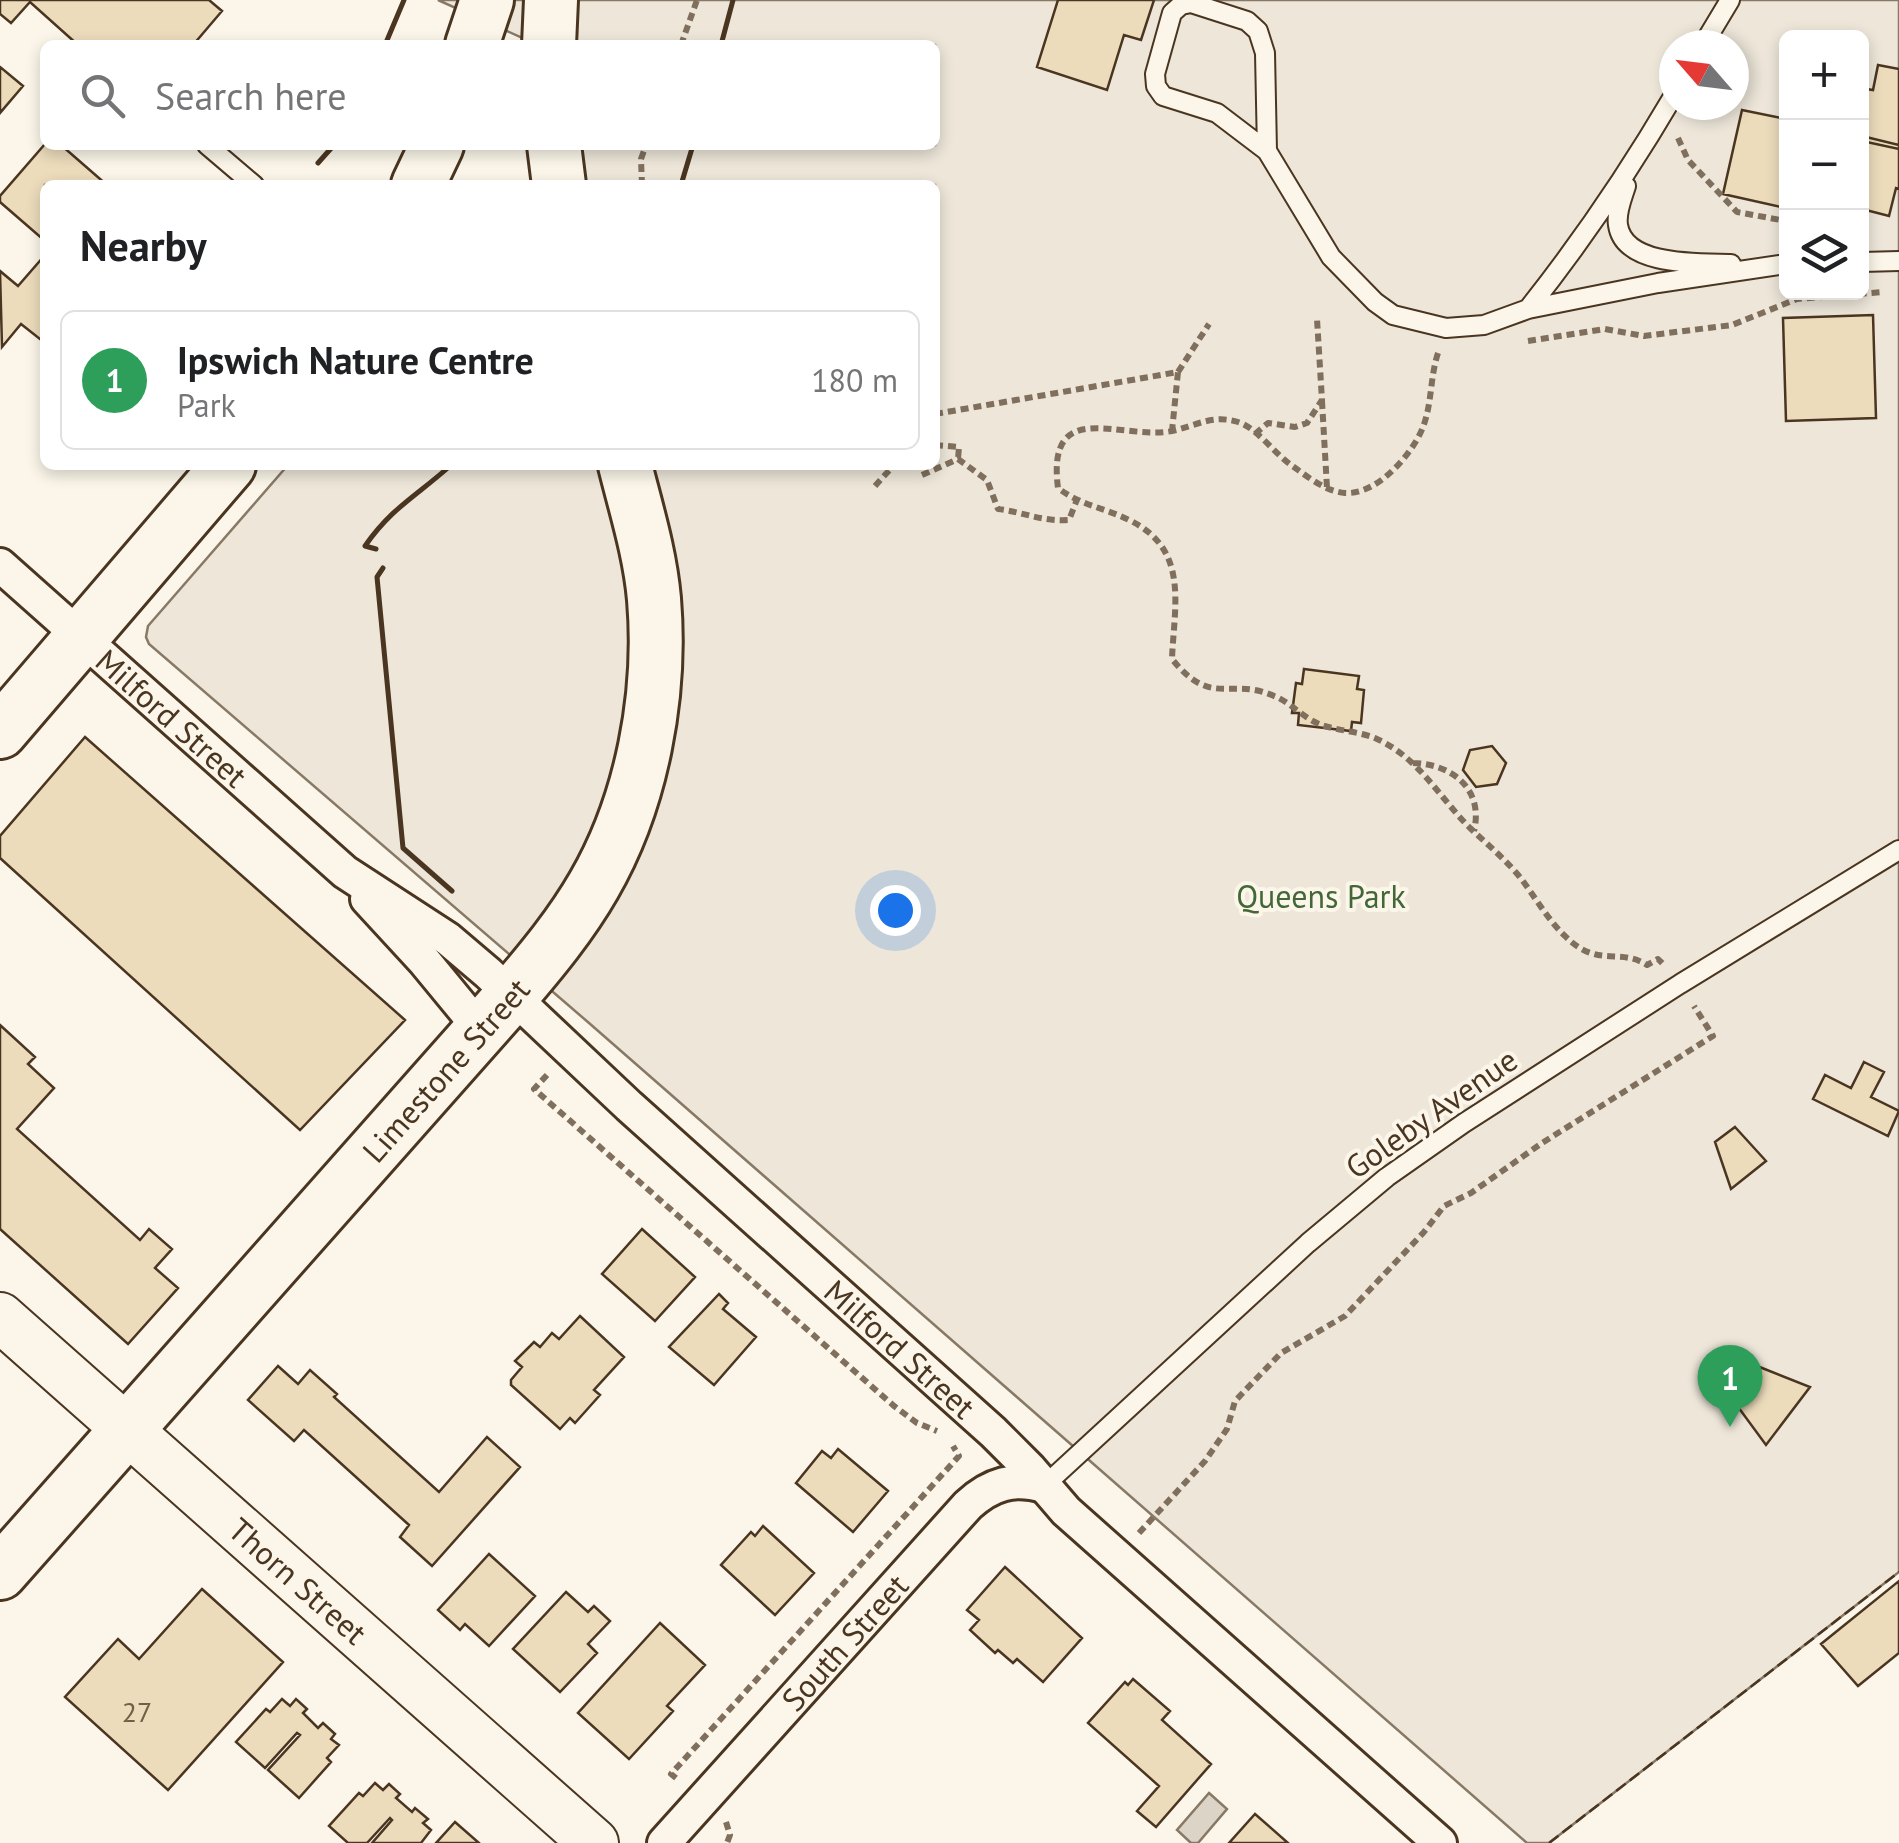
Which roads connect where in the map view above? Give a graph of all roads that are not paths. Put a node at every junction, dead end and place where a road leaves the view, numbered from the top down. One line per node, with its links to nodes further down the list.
1 (487, 0): 5 (main road)
2 (550, 0): 6 (main road)
3 (1730, 0): 4 (lane)
4 (1712, 30)
5 (474, 40)
6 (550, 40)
7 (1659, 120): 12 (lane)
8 (213, 150): 13 (lane)
9 (435, 150): 14 (main road)
10 (555, 150): 15 (main road)
11 (1267, 151): 11 (lane); 20 (lane)
12 (1631, 169): 18 (lane); 20 (lane)
13 (248, 180)
14 (420, 180)
15 (558, 180)
16 (1899, 261): 17 (lane)
17 (1869, 262)
18 (1779, 264)
19 (1779, 265): 20 (lane)
20 (1528, 309)
21 (225, 470): 24 (main road)
22 (626, 470): 28 (main road, Limestone Street)
23 (0, 565): 24 (street, Milford Street)
24 (82, 640): 25 (main road); 27 (street, Milford Street)
25 (0, 732)
26 (1899, 850): 31 (lane, Goleby Avenue)
27 (345, 872): 28 (street, Milford Street); 28 (street, Milford Street)
28 (497, 1012): 30 (main road, Limestone Street); 31 (street, Milford Street)
29 (0, 1318): 30 (main road, Thorn Street)
30 (126, 1430): 32 (main road, Limestone Street); 33 (main road, Thorn Street)
31 (1044, 1486): 34 (street, South Street); 35 (street, Milford Street)
32 (0, 1573)
33 (594, 1843)
34 (664, 1843)
35 (1440, 1843)

